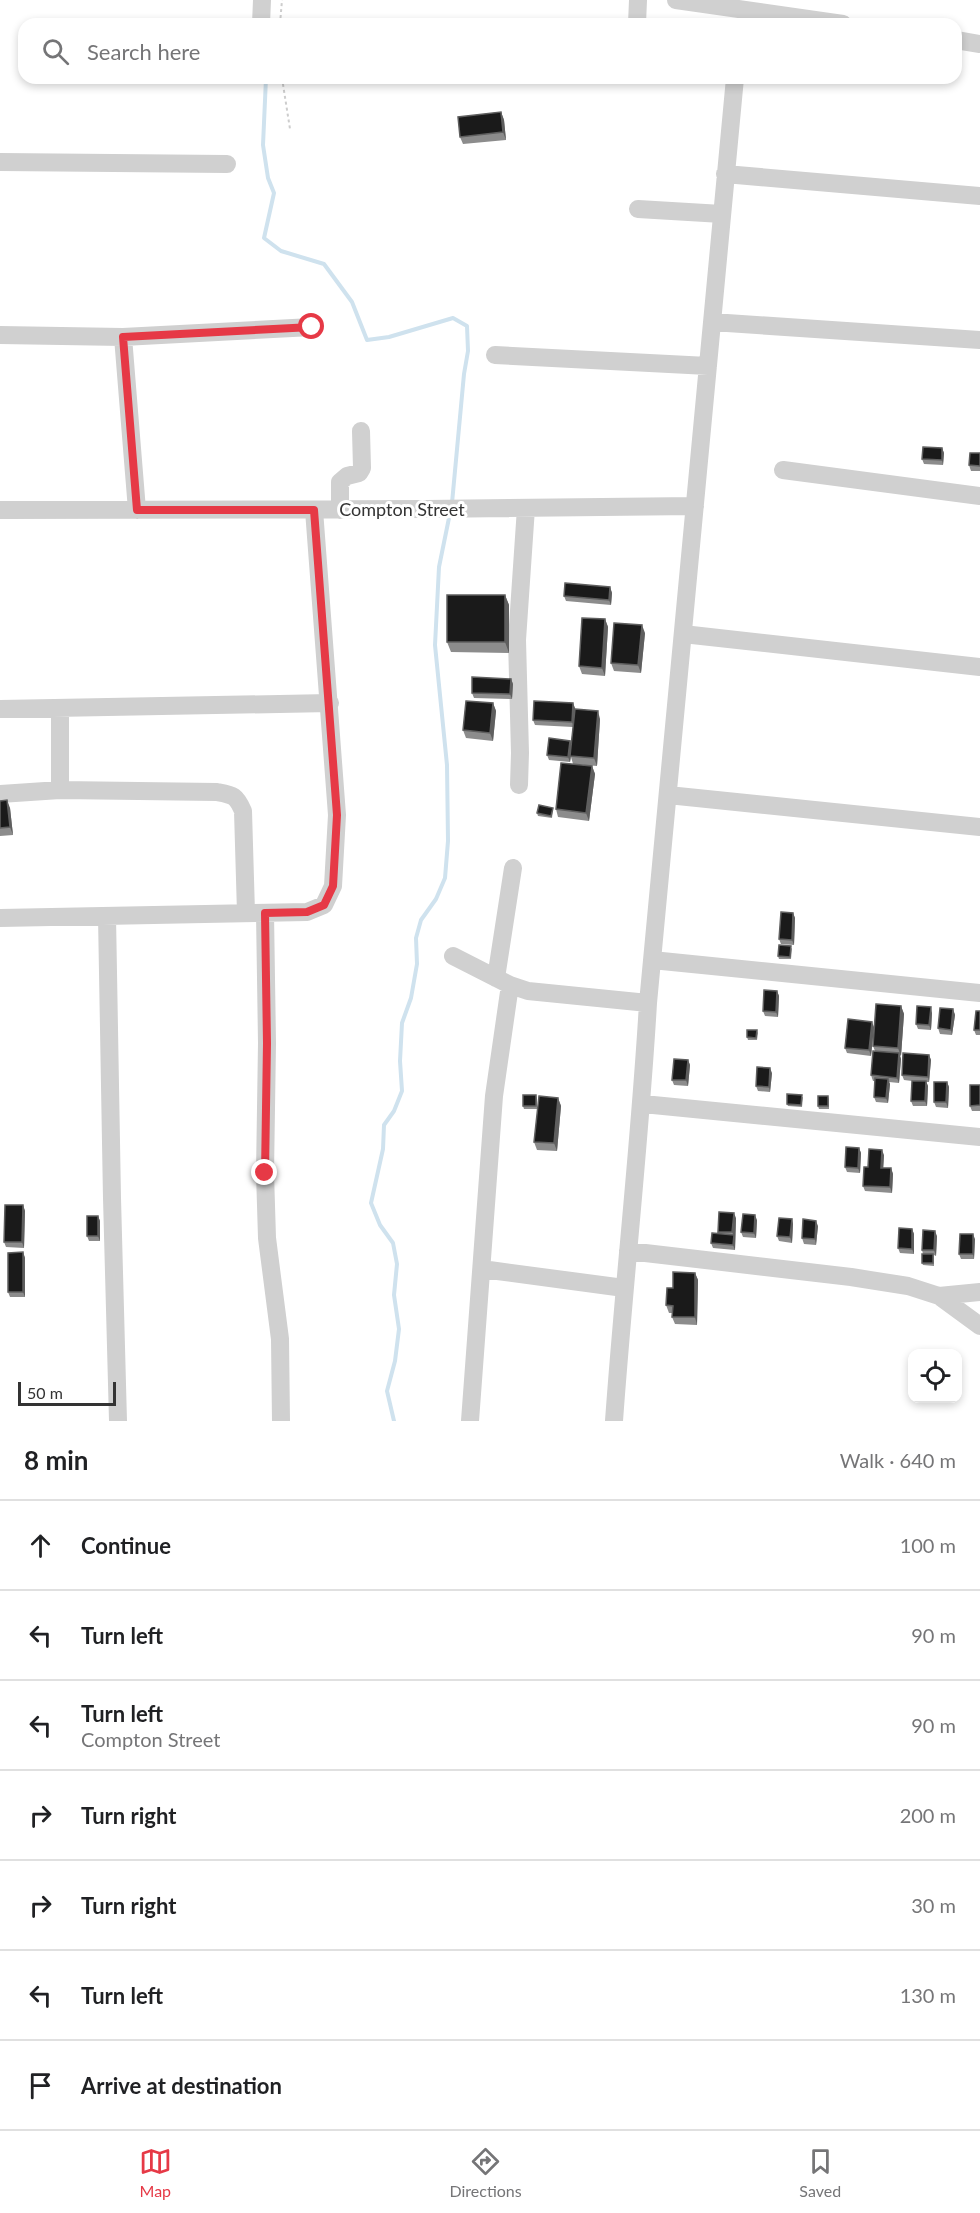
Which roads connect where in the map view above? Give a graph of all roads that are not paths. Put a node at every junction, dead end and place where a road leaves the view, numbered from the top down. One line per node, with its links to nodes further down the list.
1 (262, 0): 6 (street)
2 (639, 0): 7 (street)
3 (676, 0): 4 (street)
4 (710, 3): 5 (street)
5 (741, 17)
6 (261, 18)
7 (638, 18)
8 (962, 40): 9 (street)
9 (980, 42)
10 (734, 84): 13 (street)
11 (0, 162): 12 (street)
12 (227, 164)
13 (725, 174): 14 (street); 16 (street)
14 (980, 196)
15 (638, 209): 16 (street)
16 (722, 214): 17 (street)
17 (712, 322): 21 (street); 23 (street)
18 (312, 327): 20 (street)
19 (0, 335): 20 (street)
20 (123, 337): 30 (street)
21 (980, 340)
22 (495, 355): 23 (street)
23 (708, 366): 27 (street)
24 (361, 431): 32 (street)
25 (783, 470): 26 (street)
26 (980, 495)
27 (695, 506): 28 (street, Compton Street); 33 (street)
28 (526, 508): 32 (street, Compton Street); 38 (street)
29 (0, 510): 30 (street, Compton Street)
30 (137, 510): 31 (street, Compton Street)
31 (314, 510): 32 (street, Compton Street); 35 (street)
32 (340, 510)
33 (683, 634): 34 (street); 41 (street)
34 (980, 667)
35 (330, 703): 37 (street); 45 (street)
36 (0, 709): 37 (street)
37 (60, 709): 39 (street)
38 (519, 785)
39 (60, 790): 40 (street); 44 (street)
40 (0, 794)
41 (668, 795): 42 (street); 49 (street)
42 (980, 827)
43 (513, 868): 50 (street)
44 (246, 913): 45 (street); 46 (street)
45 (265, 913): 62 (street)
46 (107, 916): 47 (street); 61 (street)
47 (0, 918)
48 (453, 956): 50 (street)
49 (652, 960): 51 (street); 52 (street)
50 (503, 982): 52 (street); 56 (street)
51 (980, 993)
52 (648, 1003): 53 (street)
53 (643, 1104): 54 (street); 55 (street)
54 (980, 1137)
55 (628, 1251): 57 (street); 59 (street)
56 (482, 1269): 57 (street); 63 (street)
57 (624, 1288): 64 (street)
58 (980, 1292): 59 (street)
59 (939, 1296): 60 (street)
60 (980, 1326)
61 (118, 1421)
62 (281, 1421)
63 (470, 1421)
64 (614, 1421)

